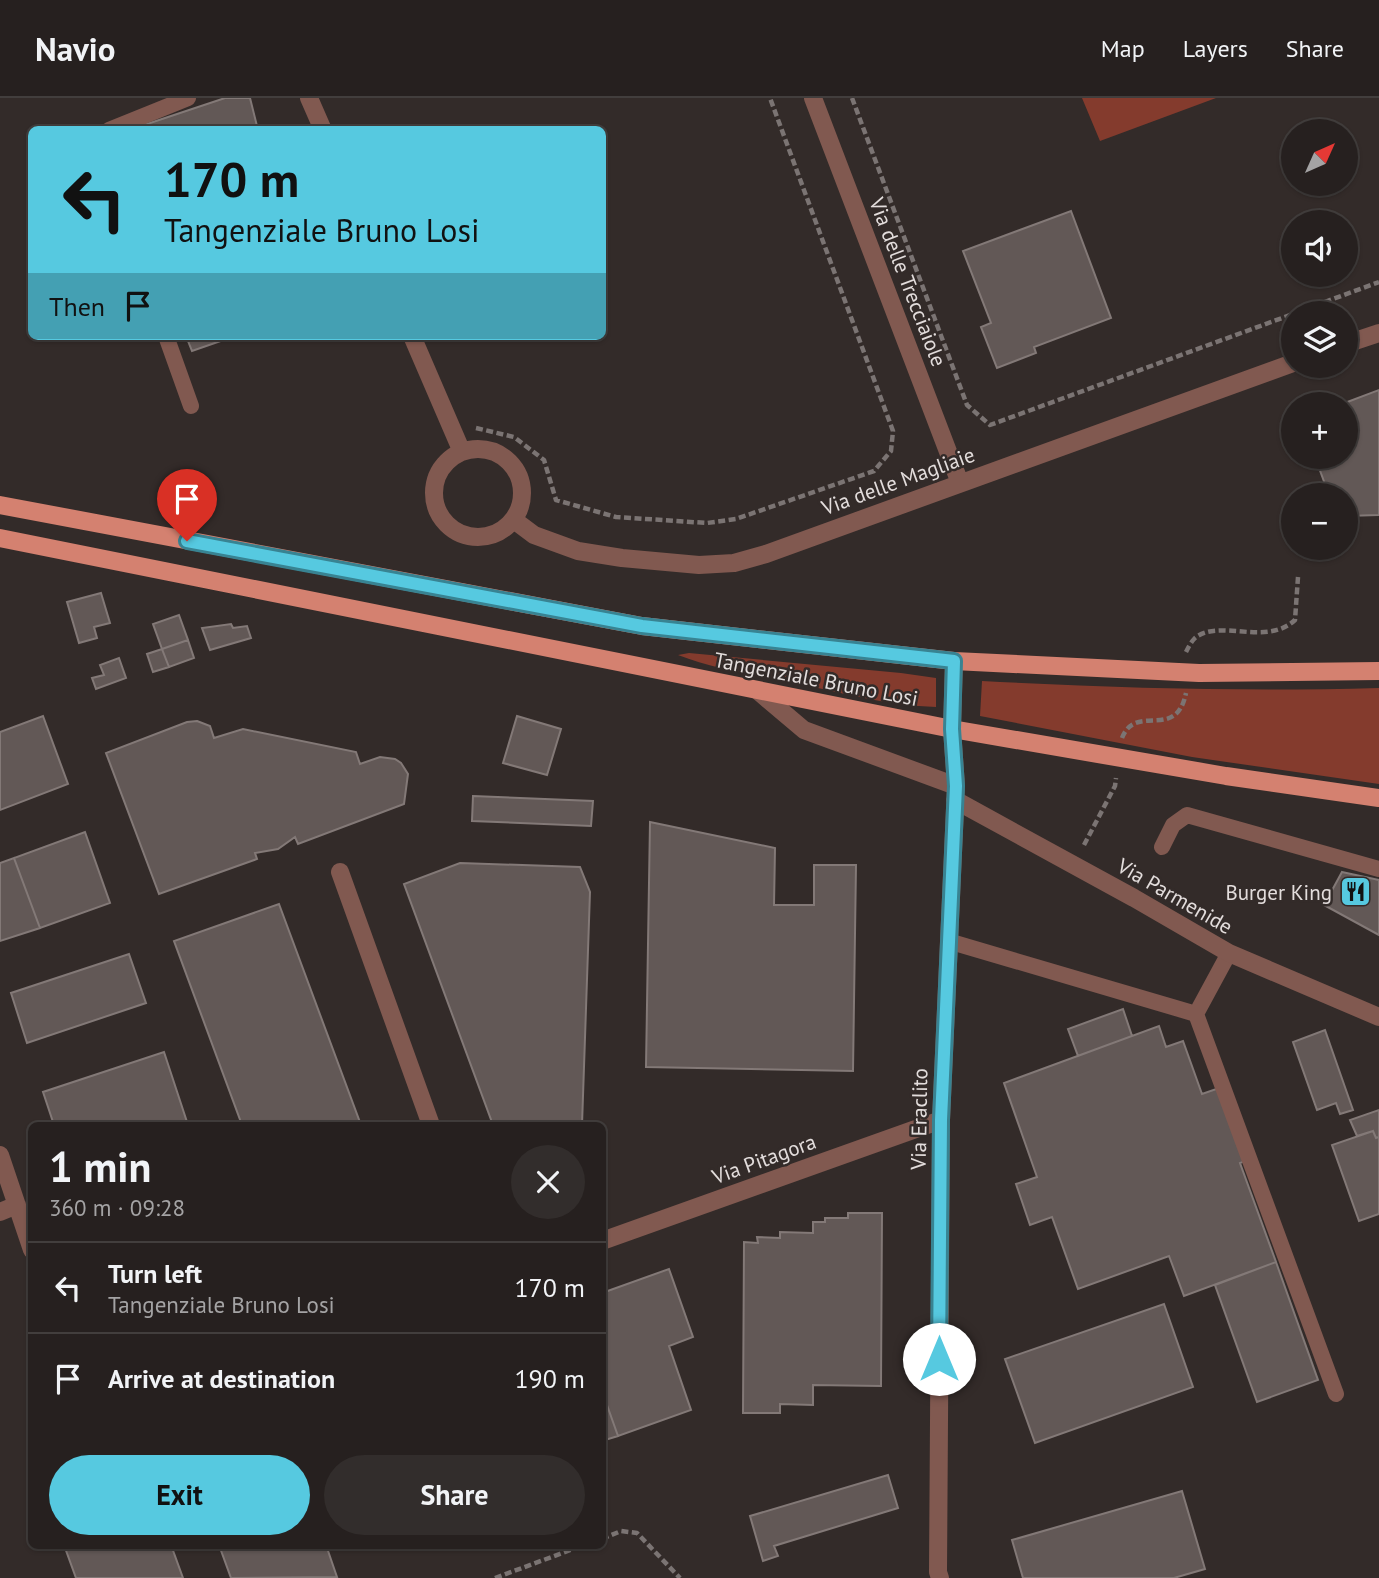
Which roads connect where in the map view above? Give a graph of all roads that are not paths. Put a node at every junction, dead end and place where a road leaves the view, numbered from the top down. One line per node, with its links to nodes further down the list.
1 (188, 98): 4 (lane)
2 (310, 98): 5 (street)
3 (813, 98): 13 (street, Via delle Trecciaiole)
4 (119, 126)
5 (321, 126)
6 (1379, 332): 9 (street)
7 (167, 340): 11 (lane)
8 (414, 340): 12 (street)
9 (1358, 340)
10 (1281, 367): 13 (street, Via delle Magliaie)
11 (191, 406)
12 (462, 452): 15 (street); 15 (street)
13 (960, 483): 15 (street, Via delle Magliaie)
14 (0, 505): 17 (main road, Tangenziale Bruno Losi)
15 (514, 520)
16 (0, 538): 19 (main road, Tangenziale Bruno Losi)
17 (954, 661): 18 (main road, Tangenziale Bruno Losi); 20 (street, Via Eraclito)
18 (1379, 671)
19 (758, 691): 20 (main road, Tangenziale Bruno Losi); 21 (street, Via Parmenide)
20 (952, 729): 21 (street, Via Eraclito); 22 (main road, Tangenziale Bruno Losi)
21 (955, 793): 26 (street, Via Eraclito); 27 (street, Via Parmenide)
22 (1379, 798)
23 (1162, 847): 24 (lane)
24 (1379, 870)
25 (340, 872): 31 (street)
26 (948, 940): 28 (lane); 30 (street, Via Eraclito)
27 (1229, 953): 28 (lane); 29 (street, Via Parmenide)
28 (1196, 1014): 36 (lane)
29 (1379, 1017)
30 (941, 1120): 34 (street, Via Pitagora); 37 (street, Via Eraclito)
31 (430, 1122)
32 (0, 1155): 33 (street)
33 (8, 1209): 35 (street)
34 (606, 1240)
35 (28, 1243)
36 (1336, 1394)
37 (940, 1578)

